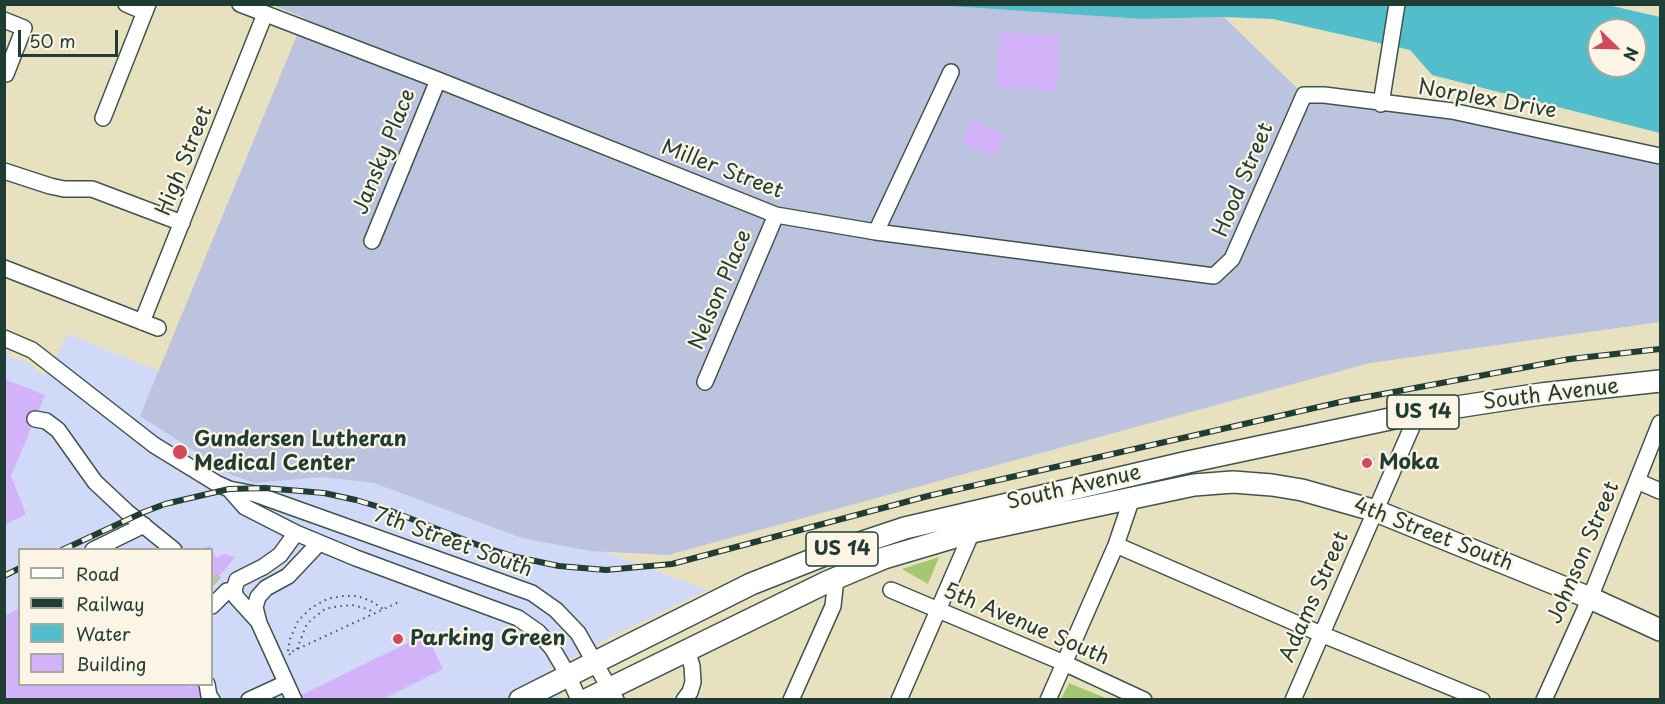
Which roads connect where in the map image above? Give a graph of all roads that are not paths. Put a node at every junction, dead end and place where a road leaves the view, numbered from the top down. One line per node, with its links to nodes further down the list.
1 (126, 4): 4 (street)
2 (240, 4): 5 (street, Miller Street)
3 (1397, 4): 11 (street)
4 (147, 8): 12 (street)
5 (265, 15): 9 (street, Miller Street); 16 (street, High Street)
6 (4, 20): 8 (street)
7 (951, 72): 17 (street)
8 (4, 74)
9 (438, 80): 15 (street, Miller Street); 18 (street, Jansky Place)
10 (1304, 95): 11 (street, Norplex Drive); 20 (street, Hood Street)
11 (1381, 104): 13 (street, Norplex Drive)
12 (103, 118)
13 (1660, 156)
14 (4, 171): 16 (street)
15 (776, 215): 17 (street, Miller Street); 25 (street, Nelson Place)
16 (182, 223): 21 (street, High Street)
17 (876, 231): 20 (street, Miller Street)
18 (372, 241)
19 (4, 268): 21 (street)
20 (1214, 276)
21 (142, 322): 22 (street)
22 (158, 328)
23 (4, 338): 31 (street, 7th Street South)
24 (1660, 381): 26 (highway, South Avenue / US 14)
25 (705, 382)
26 (1418, 413): 34 (street, Adams Street); 52 (highway, South Avenue / US 14)
27 (35, 419): 35 (street)
28 (1660, 423): 29 (street, Johnson Street)
29 (1637, 481): 32 (street); 45 (street, Johnson Street)
30 (1194, 485): 33 (highway, South Avenue / US 14); 34 (highway, 4th Street South / US 14)
31 (229, 489): 37 (street, 7th Street South); 52 (street, 7th Street South)
32 (1660, 491)
33 (1132, 498): 36 (highway, South Avenue / US 14); 39 (street)
34 (1376, 510): 45 (highway, 4th Street South / US 14); 50 (street, Adams Street)
35 (144, 525): 40 (street); 41 (street)
36 (972, 532): 42 (highway, South Avenue / US 14); 47 (street)
37 (296, 533): 38 (street, 7th Street South); 43 (street)
38 (319, 543): 48 (street); 54 (street, 7th Street South)
39 (1116, 545): 50 (street); 53 (street)
40 (95, 548)
41 (173, 548)
42 (836, 578): 51 (highway, South Avenue / US 14); 63 (street)
43 (226, 588): 46 (street); 48 (street)
44 (891, 590): 47 (street, 5th Avenue South)
45 (1590, 598): 49 (highway, 4th Street South / US 14); 69 (street, Johnson Street)
46 (213, 605)
47 (939, 610): 53 (street, 5th Avenue South); 64 (street)
48 (259, 622): 55 (street)
49 (1660, 630)
50 (1321, 634): 67 (street, Adams Street); 68 (street)
51 (687, 650): 56 (highway, South Avenue / US 14); 62 (street)
52 (596, 661): 54 (highway, South Avenue / US 14); 56 (street, 7th Street South)
53 (1064, 663): 65 (street); 66 (street, 5th Avenue South)
54 (568, 675): 59 (highway, South Avenue / US 14); 60 (street, 7th Street South)
55 (286, 683): 57 (street); 58 (street)
56 (613, 693): 61 (highway, South Avenue / US 14)
57 (249, 699)
58 (294, 699)
59 (520, 699)
60 (579, 699)
61 (585, 699)
62 (684, 699)
63 (792, 699)
64 (899, 699)
65 (1048, 699)
66 (1144, 699)
67 (1293, 699)
68 (1482, 699)
69 (1544, 699)

